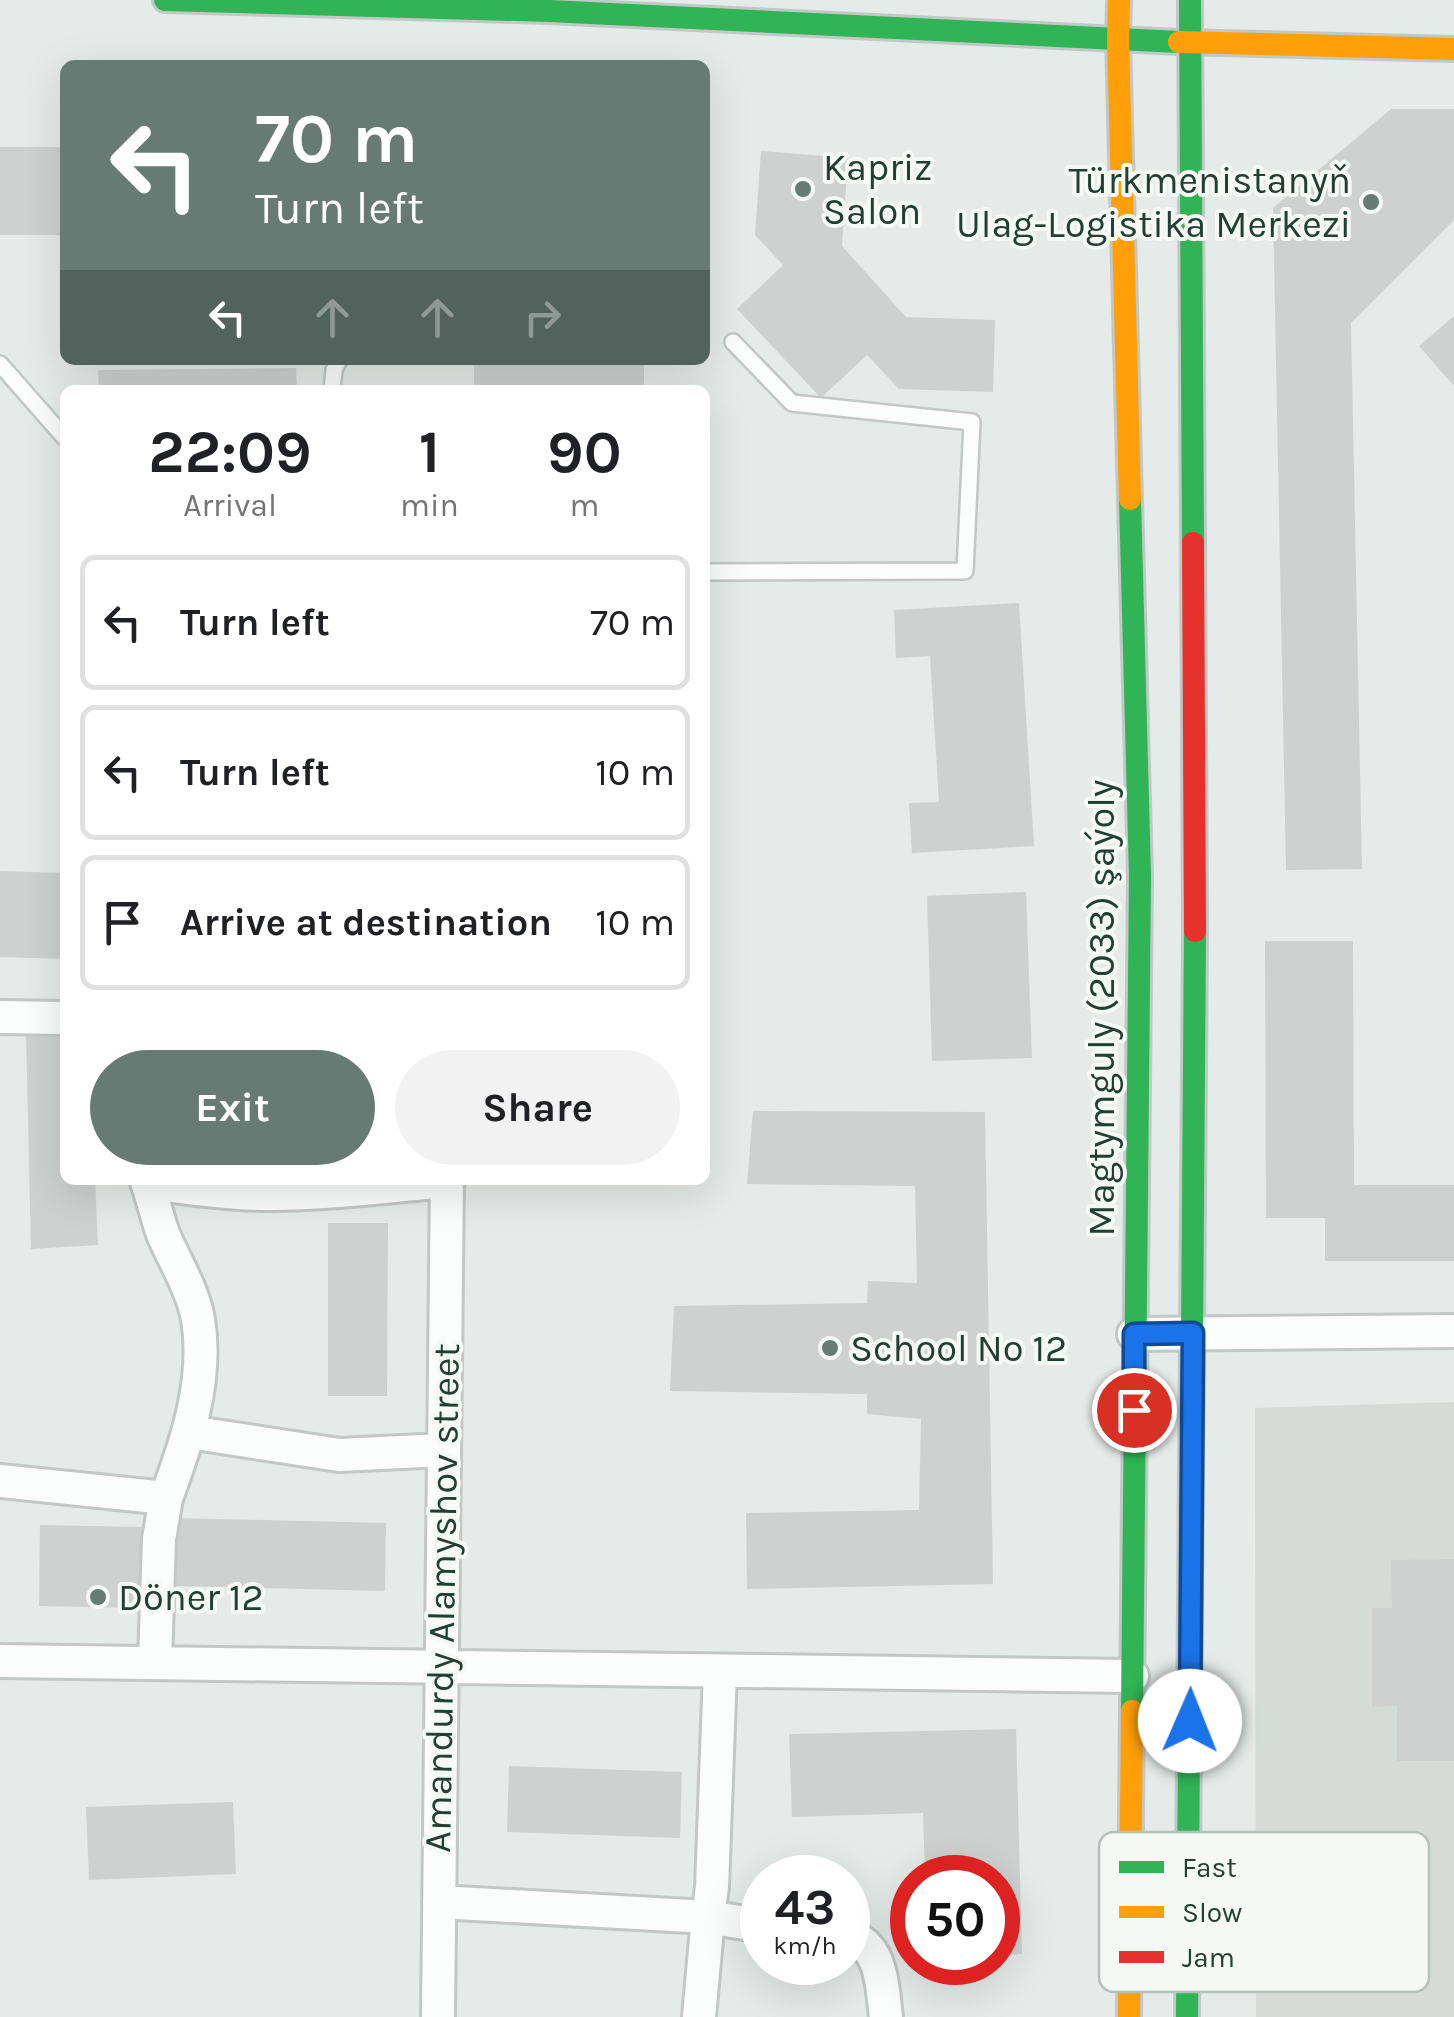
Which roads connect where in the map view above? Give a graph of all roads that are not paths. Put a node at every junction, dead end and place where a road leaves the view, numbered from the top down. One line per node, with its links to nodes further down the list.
1 (165, 0): 4 (main road)
2 (1119, 0): 4 (main road, Magtymguly (2033) şaýoly)
3 (1190, 0): 5 (main road)
4 (1118, 40): 5 (main road); 19 (main road, Magtymguly (2033) şaýoly)
5 (1190, 40): 6 (main road); 18 (main road)
6 (1454, 49)
7 (733, 342): 10 (lane)
8 (0, 364): 9 (lane)
9 (60, 432)
10 (710, 574)
11 (0, 1018): 12 (street)
12 (60, 1018)
13 (148, 1185): 20 (street)
14 (170, 1185): 15 (street)
15 (404, 1185)
16 (447, 1185): 21 (street, Amandurdy Alamyshov street)
17 (1454, 1331): 18 (street)
18 (1193, 1333): 19 (street); 30 (main road)
19 (1134, 1334): 28 (main road, Magtymguly (2033) şaýoly)
20 (189, 1432): 21 (street); 23 (street)
21 (444, 1450): 26 (street, Amandurdy Alamyshov street)
22 (0, 1481): 23 (street)
23 (166, 1498): 25 (street)
24 (0, 1661): 25 (street)
25 (155, 1663): 26 (street)
26 (441, 1668): 27 (street); 31 (street, Amandurdy Alamyshov street)
27 (720, 1671): 28 (street); 32 (street)
28 (1132, 1676): 29 (main road, Magtymguly (2033) şaýoly)
29 (1131, 1832)
30 (1189, 1832)
31 (439, 1902): 32 (street); 37 (street, Amandurdy Alamyshov street)
32 (708, 1918): 33 (street); 38 (street)
33 (740, 1923)
34 (870, 1954): 39 (street)
35 (1129, 1992): 40 (main road, Magtymguly (2033) şaýoly)
36 (1187, 1992): 41 (main road)
37 (438, 2017)
38 (699, 2017)
39 (886, 2017)
40 (1129, 2017)
41 (1187, 2017)

